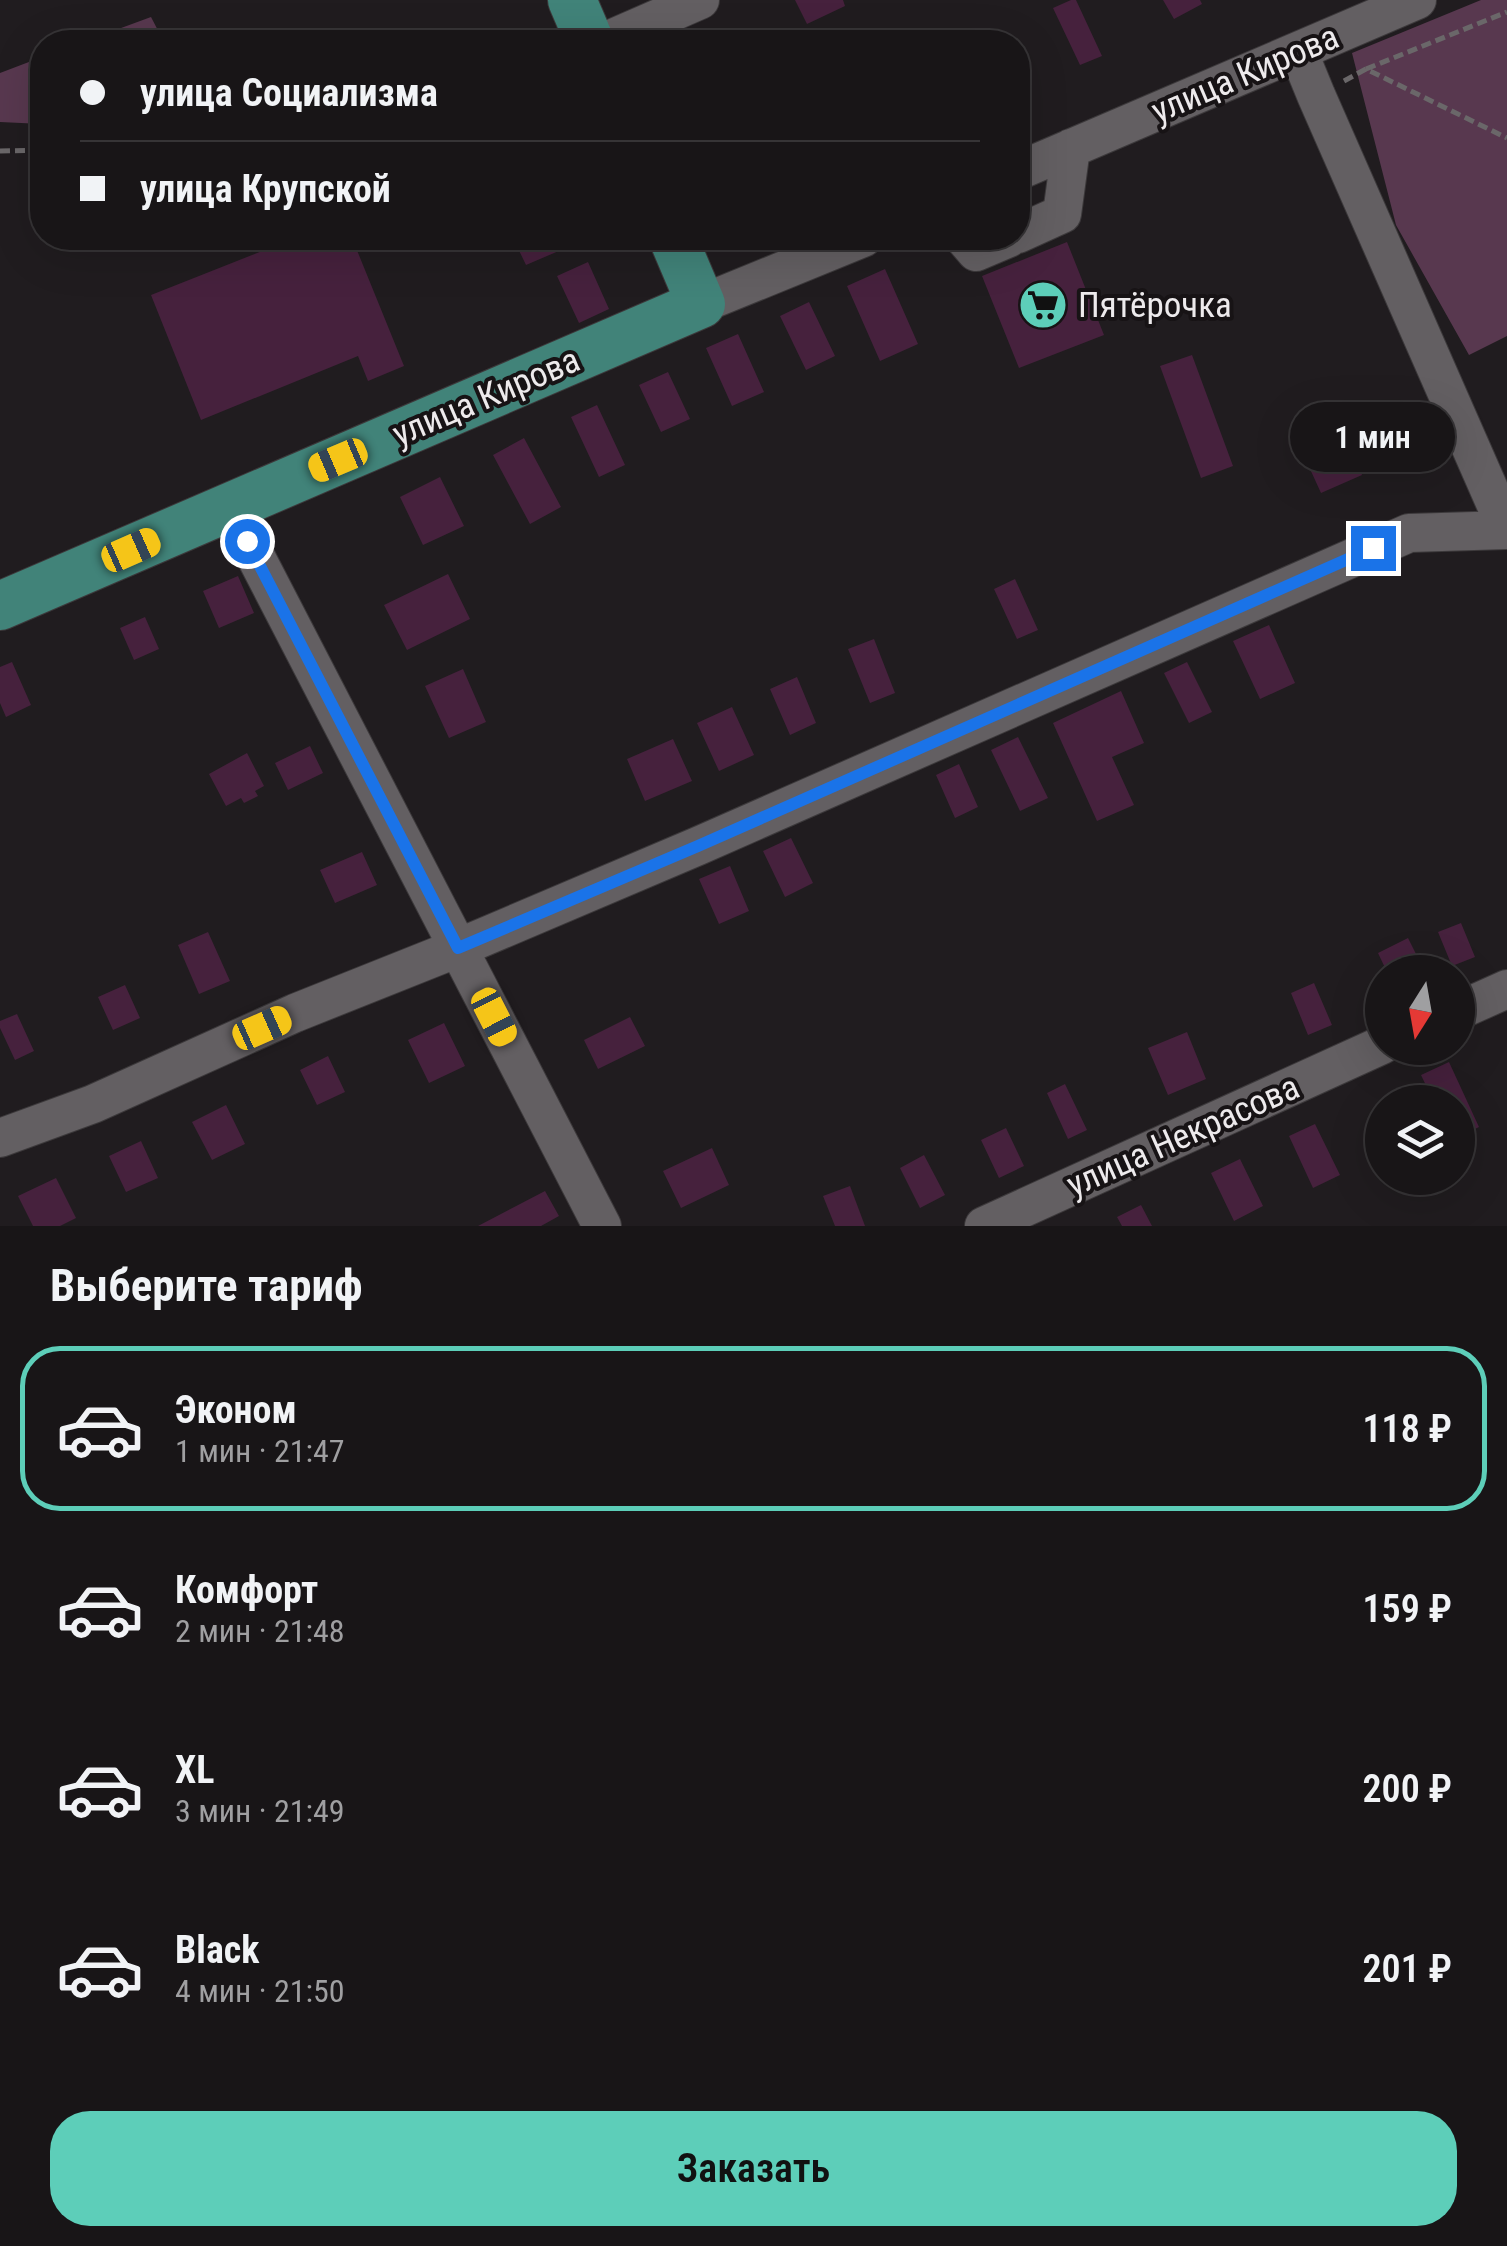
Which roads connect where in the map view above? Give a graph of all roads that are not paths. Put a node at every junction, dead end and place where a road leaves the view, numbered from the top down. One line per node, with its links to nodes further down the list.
1 (572, 0): 4 (main road)
2 (700, 0): 5 (street)
3 (1417, 0): 6 (street, улица Кирова)
4 (585, 30)
5 (631, 30)
6 (1298, 51): 7 (street, улица Кирова); 14 (street)
7 (1071, 148): 8 (street, улица Кирова); 9 (street)
8 (1030, 166)
9 (1030, 229)
10 (678, 250): 12 (main road)
11 (834, 250): 12 (street, улица Кирова)
12 (701, 304): 13 (main road, улица Кирова)
13 (230, 507): 15 (main road, улица Кирова); 16 (street)
14 (1507, 530): 16 (street)
15 (0, 606)
16 (458, 948): 20 (street); 21 (street)
17 (1507, 989): 18 (street)
18 (1475, 1003)
19 (1365, 1053): 22 (street, улица Некрасова)
20 (0, 1138)
21 (602, 1226)
22 (984, 1226)

